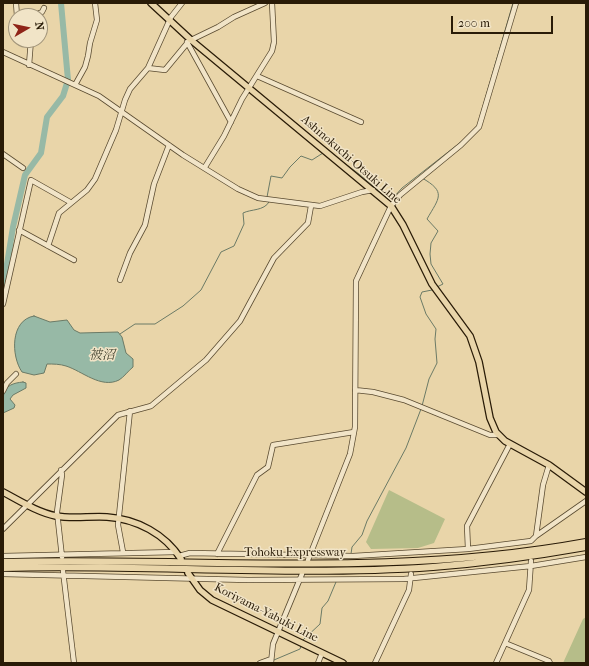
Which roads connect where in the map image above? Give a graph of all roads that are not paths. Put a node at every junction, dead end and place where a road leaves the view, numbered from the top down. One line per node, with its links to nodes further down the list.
1 (95, 3): 14 (street)
2 (151, 3): 7 (main road, Ashinokuchi-Otsuki Line)
3 (182, 3): 7 (street)
4 (265, 3): 8 (street)
5 (272, 3): 13 (street)
6 (516, 3): 26 (street)
7 (169, 21): 8 (main road, Ashinokuchi-Otsuki Line); 12 (street)
8 (189, 41): 12 (street); 15 (main road, Ashinokuchi-Otsuki Line); 17 (street)
9 (30, 48): 11 (street)
10 (3, 52): 11 (street)
11 (29, 65): 14 (street)
12 (148, 68): 16 (street)
13 (257, 76): 15 (street); 18 (street)
14 (75, 85): 16 (street)
15 (249, 87): 17 (street); 23 (main road, Ashinokuchi-Otsuki Line)
16 (121, 113): 19 (street); 24 (street)
17 (231, 122): 21 (street)
18 (361, 122)
19 (169, 145): 21 (street); 30 (street)
20 (3, 154): 22 (street)
21 (205, 167): 25 (street)
22 (23, 168)
23 (373, 190): 25 (street); 26 (main road, Ashinokuchi-Otsuki Line)
24 (70, 202): 27 (street); 28 (street)
25 (311, 206): 36 (street)
26 (391, 206): 34 (street); 38 (main road, Ashinokuchi-Otsuki Line)
27 (19, 230): 28 (street); 31 (street)
28 (48, 246): 29 (street)
29 (74, 260)
30 (120, 280)
31 (5, 284): 32 (street)
32 (3, 304)
33 (16, 374): 35 (street)
34 (355, 390): 37 (street); 38 (street)
35 (3, 391)
36 (130, 411): 41 (street); 47 (street)
37 (354, 432): 56 (street); 61 (street)
38 (498, 435): 39 (main road, Ashinokuchi-Otsuki Line)
39 (510, 444): 40 (main road, Ashinokuchi-Otsuki Line); 54 (street)
40 (549, 465): 42 (main road, Ashinokuchi-Otsuki Line); 49 (street)
41 (61, 470): 45 (street); 46 (street)
42 (585, 490)
43 (3, 492): 45 (main road)
44 (586, 501): 49 (street)
45 (27, 504): 46 (main road); 48 (street)
46 (58, 516): 47 (main road); 57 (street)
47 (119, 519): 55 (street); 59 (main road)
48 (3, 529)
49 (536, 536): 50 (street)
50 (531, 541): 52 (street); 54 (street)
51 (586, 542): 62 (highway, Tohoku Expressway)
52 (531, 547)
53 (586, 547): 64 (highway, Tohoku Expressway)
54 (468, 549): 61 (street)
55 (123, 552): 57 (street); 59 (street)
56 (217, 554): 59 (street); 61 (street)
57 (62, 555): 58 (street)
58 (3, 556)
59 (179, 556)
60 (586, 557): 63 (street)
61 (308, 558)
62 (3, 562)
63 (531, 564): 69 (street); 73 (street)
64 (3, 568)
65 (63, 573): 67 (street); 70 (street); 77 (street)
66 (188, 573): 70 (main road, Koriyama-Yabuki Line)
67 (3, 574)
68 (302, 574): 71 (street)
69 (411, 576): 71 (street); 81 (street)
70 (192, 579): 71 (street); 72 (main road, Koriyama-Yabuki Line)
71 (299, 580): 72 (street)
72 (278, 632): 74 (main road, Koriyama-Yabuki Line); 75 (street)
73 (505, 643): 76 (street); 82 (street)
74 (322, 653): 79 (street); 80 (main road, Koriyama-Yabuki Line)
75 (271, 661): 78 (street)
76 (540, 661): 83 (street)
77 (74, 663)
78 (260, 663)
79 (318, 663)
80 (343, 663)
81 (376, 663)
82 (496, 663)
83 (550, 663)

